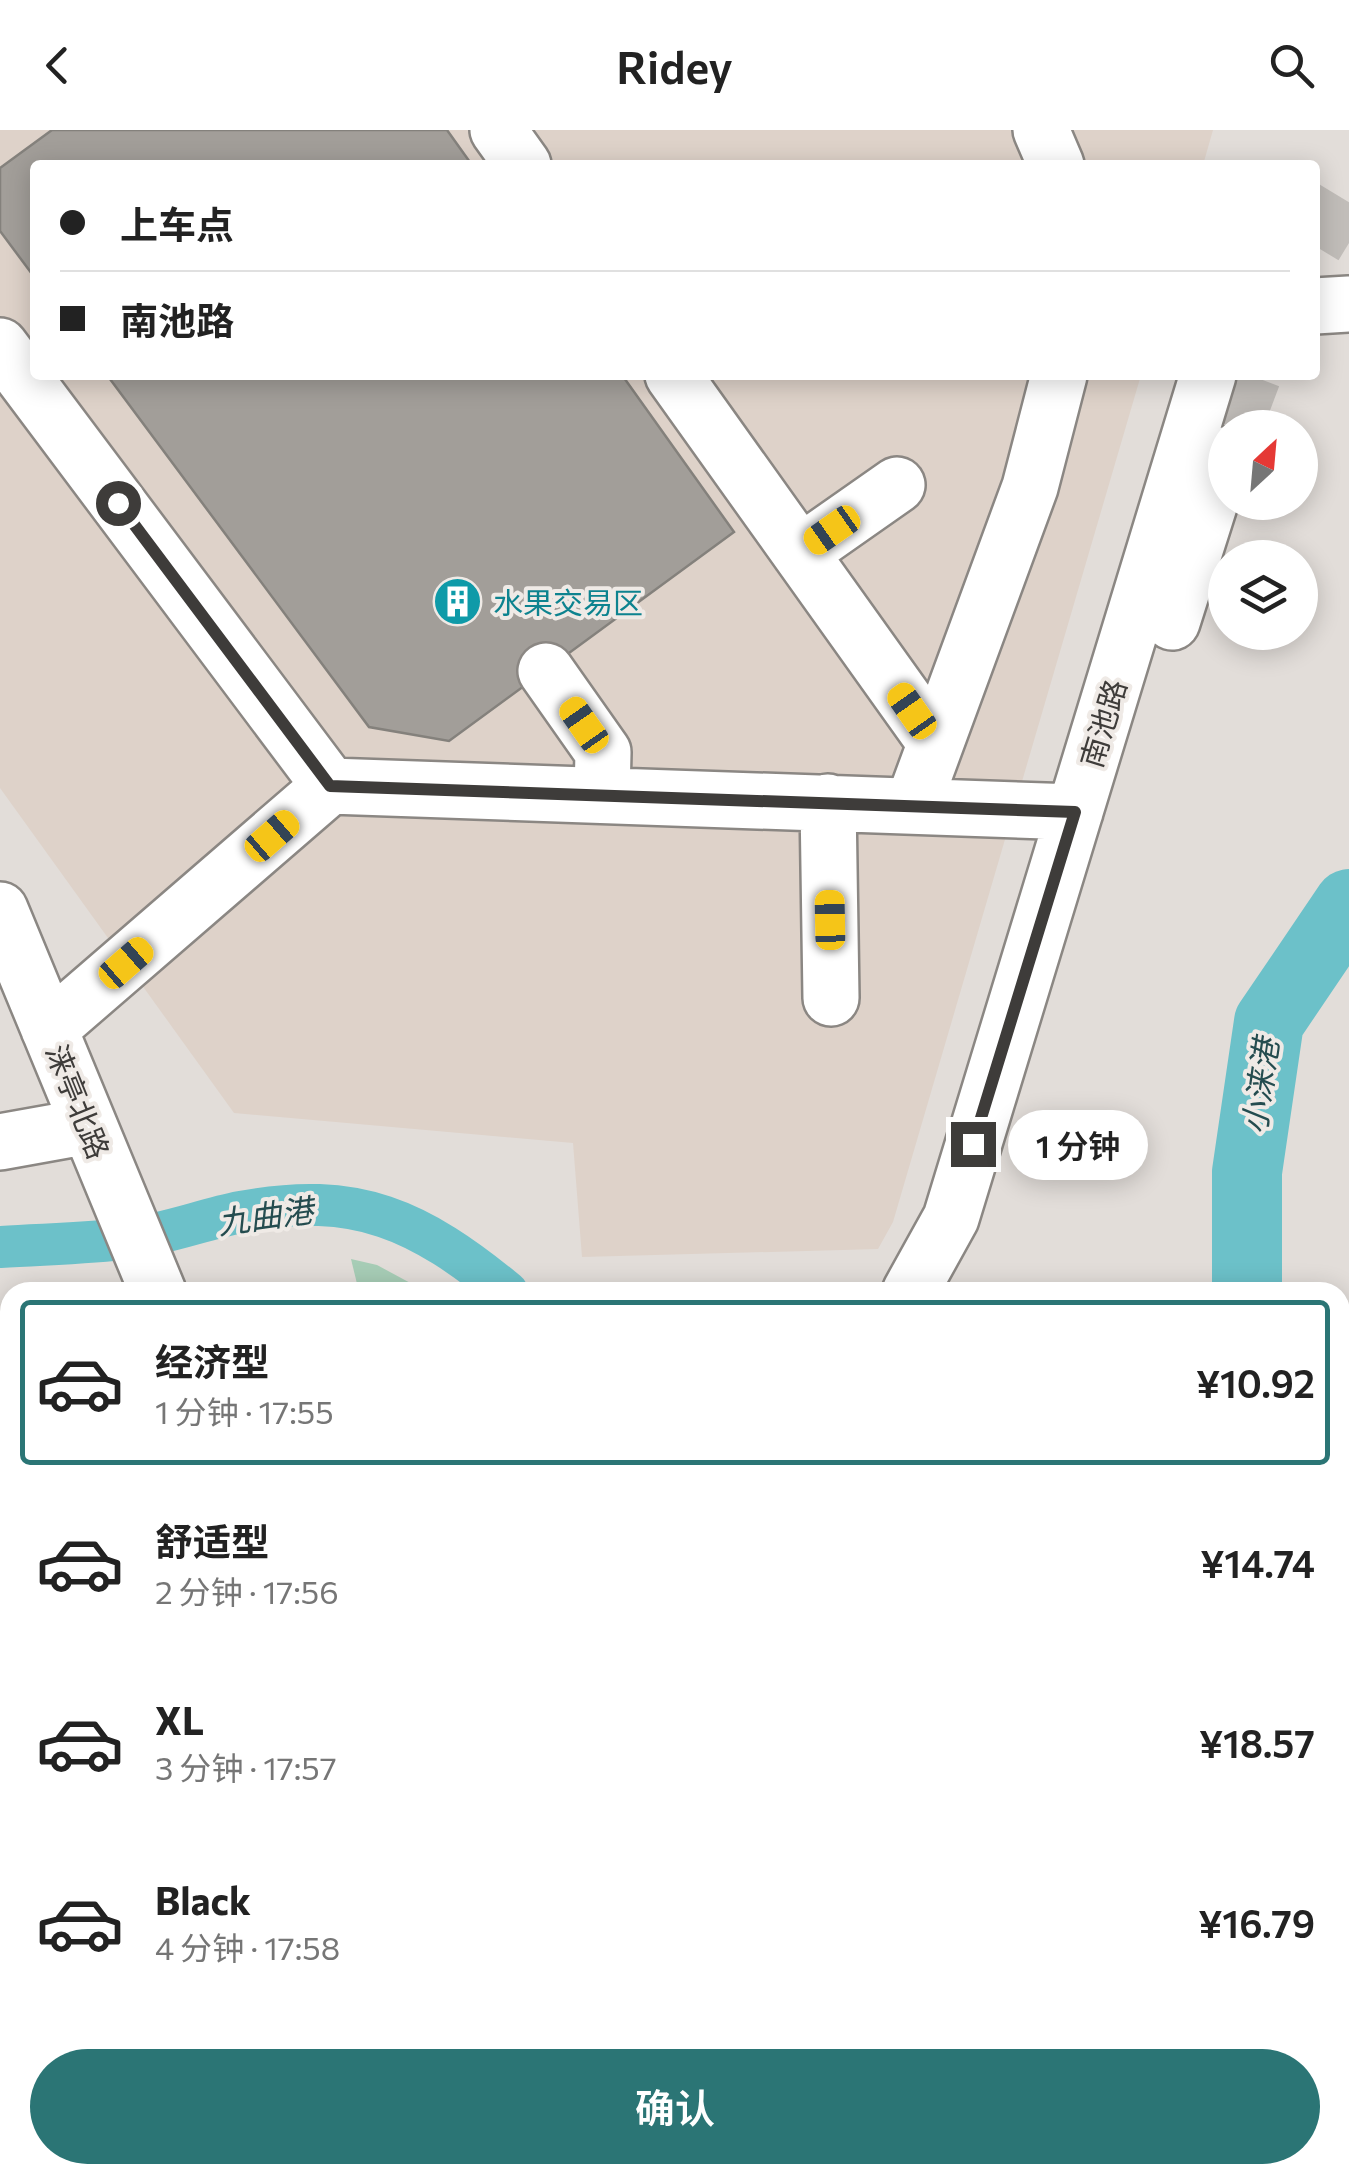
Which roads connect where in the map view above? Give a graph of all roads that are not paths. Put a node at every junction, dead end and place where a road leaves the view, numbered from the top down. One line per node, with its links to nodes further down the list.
1 (498, 130): 3 (street)
2 (1041, 130): 4 (street)
3 (519, 160)
4 (1054, 160)
5 (1349, 304): 6 (street)
6 (1320, 306)
7 (0, 346): 16 (street)
8 (677, 380): 13 (street)
9 (1059, 380): 15 (street)
10 (1206, 380): 20 (street, 南池路)
11 (897, 485): 13 (street)
12 (1208, 509): 28 (street, 南池路)
13 (800, 553): 15 (street)
14 (546, 670): 17 (street)
15 (935, 742): 19 (street)
16 (330, 786): 17 (street); 23 (street)
17 (602, 795): 18 (street)
18 (828, 802): 19 (street); 22 (street)
19 (913, 805): 20 (street)
20 (1075, 812): 27 (street, 南池路)
21 (0, 910): 23 (street, 涞亭北路)
22 (831, 998)
23 (49, 1030): 25 (street, 涞亭北路)
24 (0, 1142): 25 (street)
25 (99, 1149): 26 (street, 涞亭北路)
26 (154, 1282)
27 (938, 1282)
28 (943, 1282)

